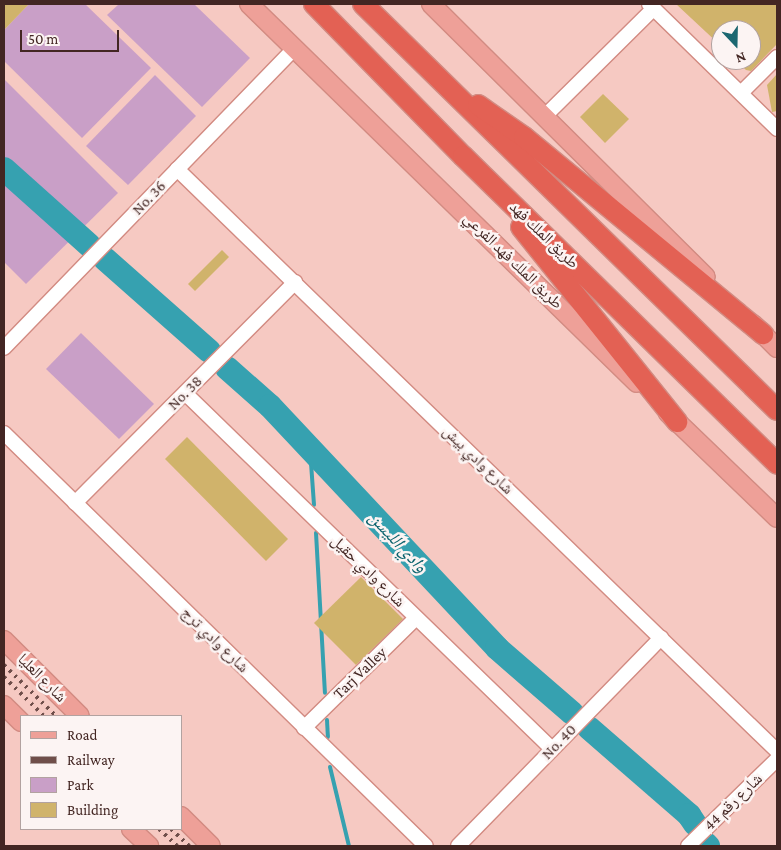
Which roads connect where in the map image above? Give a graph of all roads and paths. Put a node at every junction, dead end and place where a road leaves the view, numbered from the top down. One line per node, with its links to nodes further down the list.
1 (249, 4): 6 (main road, طريق الملك فهد الفرعي)
2 (314, 4): 12 (highway, طريق الملك فهد)
3 (363, 4): 8 (highway)
4 (431, 4): 10 (main road)
5 (652, 6): 9 (street); 10 (street)
6 (295, 48): 13 (street, No. 36); 20 (main road, طريق الملك فهد الفرعي)
7 (777, 57): 9 (street)
8 (433, 74): 15 (highway); 19 (highway)
9 (741, 93): 11 (street)
10 (545, 116): 15 (main road)
11 (777, 129)
12 (463, 156): 20 (highway); 22 (highway, طريق الملك فهد)
13 (177, 169): 14 (street, شارع وادي بيش); 16 (street, No. 36)
14 (295, 282): 18 (street, No. 38); 26 (street, شارع وادي بيش)
15 (763, 334): 17 (main road)
16 (4, 348)
17 (777, 348)
18 (184, 393): 23 (street, No. 38); 25 (street, شارع وادي حقيل)
19 (777, 410)
20 (677, 422): 24 (main road, طريق الملك فهد الفرعي)
21 (4, 433): 23 (street, شارع وادي ترج)
22 (777, 464)
23 (75, 503): 31 (street, شارع وادي ترج)
24 (777, 518)
25 (416, 618): 31 (street, Tarj Valley); 32 (street, شارع وادي حقيل)
26 (661, 638): 32 (street, No. 40); 33 (street, شارع وادي بيش)
27 (4, 640): 29 (main road, شارع العليا)
28 (4, 705): 30 (main road)
29 (79, 715)
30 (20, 721)
31 (304, 728): 39 (street, شارع وادي ترج)
32 (552, 749): 40 (street, No. 40)
33 (777, 752)
34 (777, 759): 41 (street, شارع رقم 44)
35 (182, 817): 38 (main road)
36 (132, 830): 37 (main road)
37 (149, 846)
38 (211, 846)
39 (426, 846)
40 (458, 846)
41 (688, 846)

